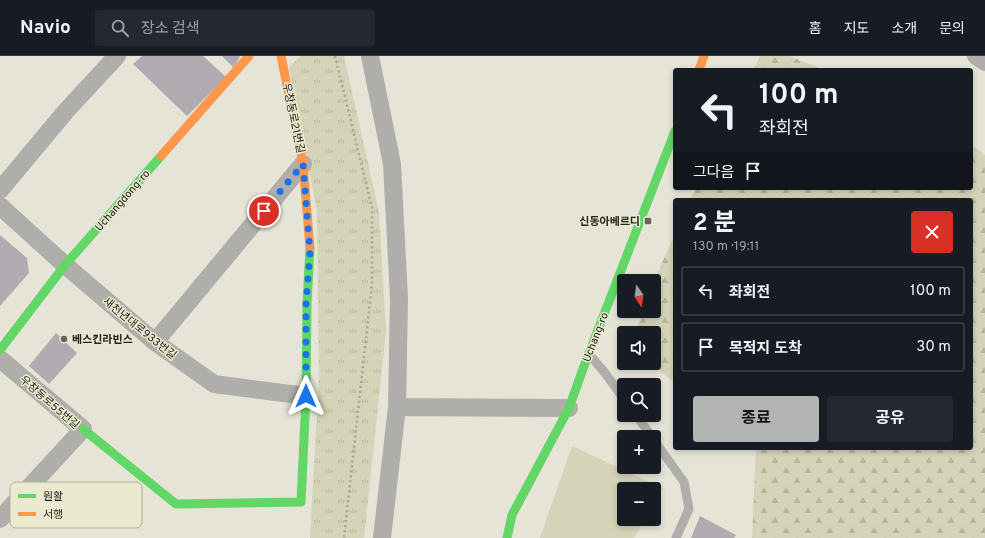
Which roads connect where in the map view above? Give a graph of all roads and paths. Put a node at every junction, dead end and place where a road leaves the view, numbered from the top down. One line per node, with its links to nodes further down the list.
1 (117, 56): 12 (street)
2 (249, 56): 14 (main road, Uchangdong-ro)
3 (281, 56): 11 (main road, 우창동로21번길)
4 (335, 56): 28 (path)
5 (370, 56): 21 (street)
6 (704, 56): 9 (main road)
7 (976, 56): 8 (street)
8 (985, 62)
9 (700, 68)
10 (673, 136): 17 (main road, Uchang-ro)
11 (303, 164): 15 (street); 20 (main road, 우창동로21번길)
12 (0, 190)
13 (0, 206): 14 (street, 새천년대로933번길)
14 (65, 265): 15 (street, 새천년대로933번길); 16 (main road, Uchangdong-ro)
15 (155, 342): 20 (street, 새천년대로933번길)
16 (0, 350)
17 (589, 354): 19 (lane); 22 (main road, Uchang-ro)
18 (0, 359): 23 (street, 우창동로55번길)
19 (617, 389)
20 (306, 396): 23 (main road, 우창동로21번길)
21 (397, 408): 22 (street); 29 (street)
22 (569, 408): 30 (main road, Uchang-ro)
23 (83, 429): 25 (street, 우창동로55번길)
24 (661, 450): 31 (lane)
25 (34, 482)
26 (10, 507): 27 (street, 우창동로55번길)
27 (0, 518)
28 (344, 538)
29 (382, 538)
30 (507, 538)
31 (676, 538)

